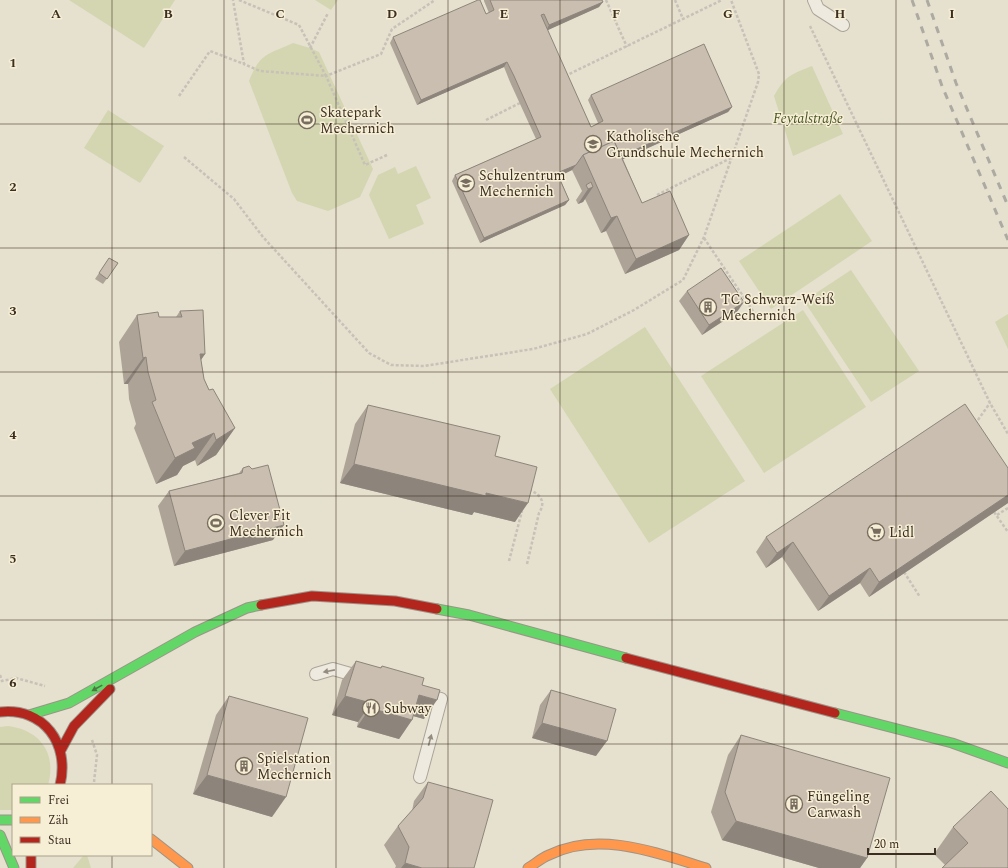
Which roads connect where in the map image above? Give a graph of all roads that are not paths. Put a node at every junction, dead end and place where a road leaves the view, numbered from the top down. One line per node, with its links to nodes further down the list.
1 (814, 0): 2 (lane)
2 (843, 25)
3 (131, 669): 8 (main road, one-way to 8); 9 (main road); 10 (main road)
4 (316, 674): 5 (lane, one-way to 4)
5 (376, 681)
6 (412, 691): 11 (lane, one-way to 6)
7 (1, 710): 8 (main road)
8 (29, 715): 9 (main road)
9 (61, 750): 12 (main road)
10 (1008, 763)
11 (420, 777)
12 (60, 784)
13 (0, 820): 14 (main road)
14 (12, 820)
15 (0, 835): 18 (main road)
16 (152, 839): 20 (main road)
17 (31, 856): 19 (main road)
18 (14, 868)
19 (31, 868)
20 (188, 868)
21 (528, 868): 22 (main road)
22 (706, 868)

